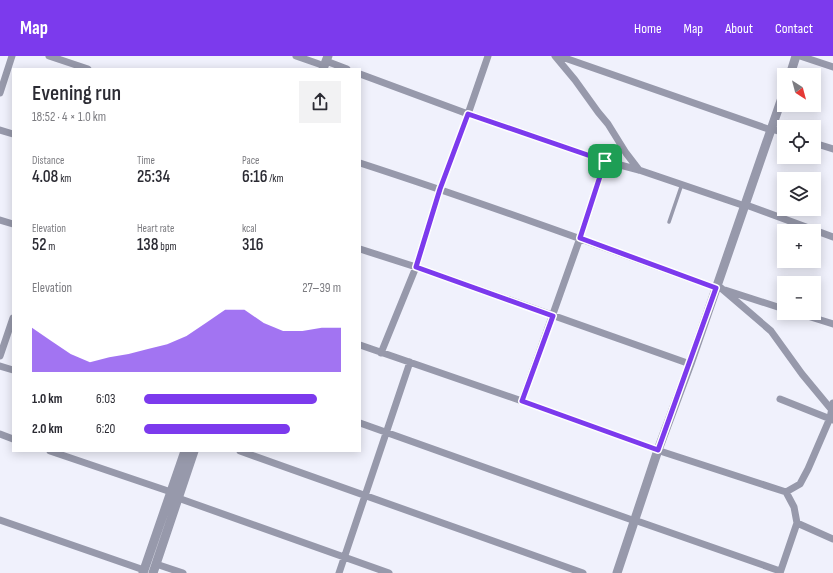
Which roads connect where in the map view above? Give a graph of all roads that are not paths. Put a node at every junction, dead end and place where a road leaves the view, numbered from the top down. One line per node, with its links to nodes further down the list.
1 (12, 56): 15 (street)
2 (49, 56): 10 (street)
3 (296, 56): 8 (street)
4 (488, 56): 18 (street)
5 (555, 56): 27 (street)
6 (559, 56): 20 (street)
7 (799, 56): 9 (street); 12 (street); 13 (street)
8 (322, 63): 11 (street)
9 (833, 67)
10 (85, 68)
11 (343, 68)
12 (793, 68)
13 (795, 68)
14 (361, 74): 18 (street)
15 (0, 93)
16 (778, 112): 20 (street)
17 (780, 112): 20 (street)
18 (468, 114): 25 (street); 29 (street)
19 (0, 130): 22 (street)
20 (773, 130): 21 (street); 30 (street)
21 (777, 131)
22 (12, 134)
23 (821, 146): 24 (street)
24 (833, 150)
25 (605, 161): 27 (street); 35 (street)
26 (361, 163): 29 (street)
27 (639, 170): 28 (street)
28 (682, 184): 30 (street); 32 (lane)
29 (440, 189): 35 (street); 37 (street)
30 (747, 206): 34 (street); 38 (street)
31 (0, 220): 33 (street)
32 (669, 222)
33 (12, 224)
34 (833, 237)
35 (580, 238): 38 (street); 40 (street)
36 (361, 249): 37 (street)
37 (416, 267): 40 (street); 45 (street)
38 (718, 288): 39 (street); 48 (street); 53 (street); 59 (street)
39 (777, 307)
40 (553, 316): 48 (street); 52 (street)
41 (820, 320): 43 (street)
42 (12, 321): 46 (street)
43 (833, 324)
44 (361, 345): 45 (street)
45 (381, 353): 47 (street)
46 (0, 356)
47 (410, 362): 52 (street); 56 (street)
48 (690, 364): 59 (street)
49 (0, 366): 50 (street)
50 (12, 370)
51 (780, 399): 54 (street)
52 (522, 401): 59 (street)
53 (832, 406): 54 (street)
54 (831, 419): 64 (street)
55 (361, 423): 56 (street)
56 (386, 432): 66 (street); 68 (street)
57 (0, 434): 58 (street)
58 (12, 438)
59 (661, 451): 64 (street); 68 (street)
60 (53, 452): 65 (street)
61 (185, 452): 65 (street)
62 (194, 452): 65 (street)
63 (243, 452): 66 (street)
64 (786, 492): 69 (street)
65 (174, 495): 71 (street); 72 (street); 73 (street)
66 (366, 495): 71 (street); 78 (street)
67 (0, 520): 73 (street)
68 (638, 522): 74 (street); 79 (street); 80 (street)
69 (796, 523): 70 (street); 74 (street)
70 (833, 539)
71 (345, 557): 76 (street); 77 (street)
72 (156, 564): 73 (street); 75 (street)
73 (146, 572)
74 (780, 572)
75 (183, 573)
76 (339, 573)
77 (389, 573)
78 (583, 573)
79 (617, 573)
80 (623, 573)

